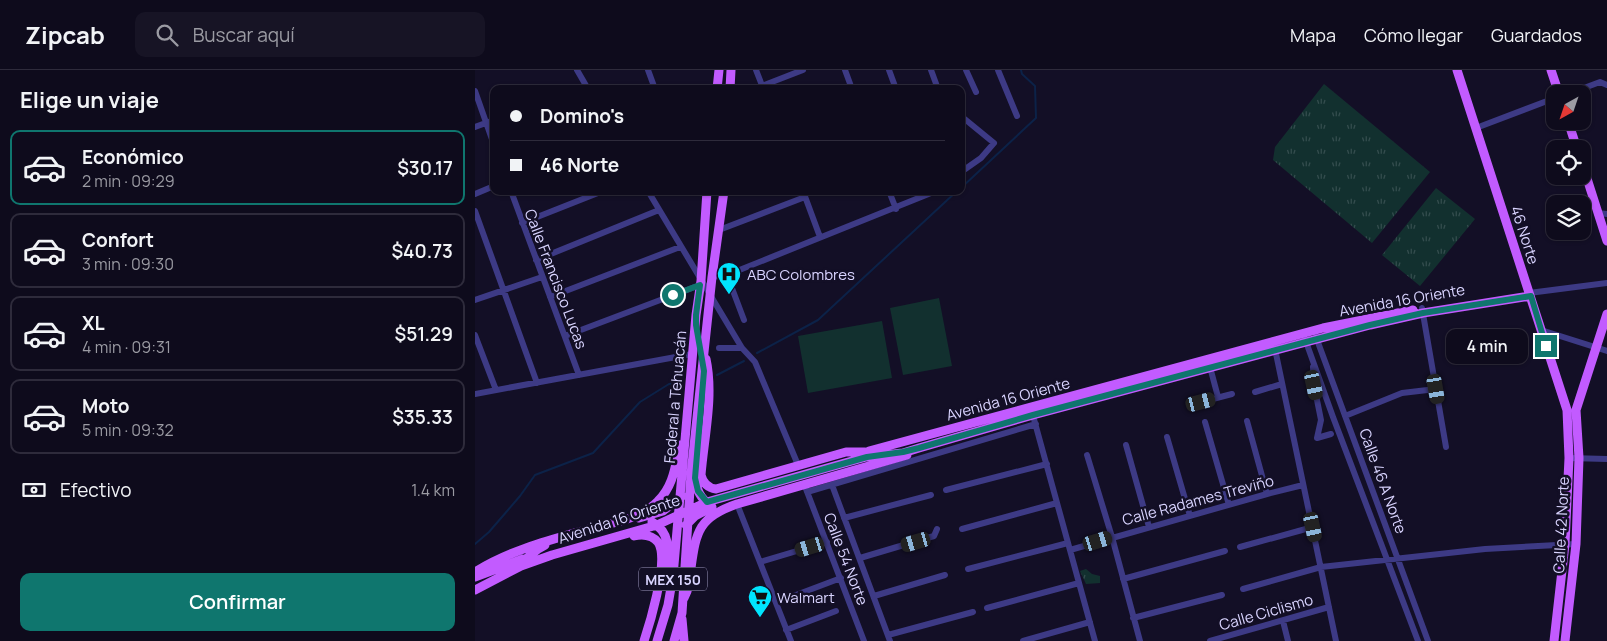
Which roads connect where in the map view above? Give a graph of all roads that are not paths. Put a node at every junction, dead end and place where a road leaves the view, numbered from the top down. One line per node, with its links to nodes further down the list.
1 (577, 70): 15 (street)
2 (648, 70): 16 (street)
3 (719, 70): 17 (main road)
4 (731, 70): 18 (main road)
5 (757, 70): 19 (street)
6 (803, 70): 20 (street)
7 (845, 70): 21 (street)
8 (889, 70): 22 (street)
9 (931, 70): 23 (street)
10 (966, 70): 27 (street)
11 (998, 70): 29 (street)
12 (1457, 70): 34 (main road, 46 Norte)
13 (1551, 70): 24 (main road)
14 (1606, 84): 25 (street)
15 (586, 85)
16 (654, 85)
17 (717, 85)
18 (730, 85)
19 (762, 85)
20 (768, 85)
21 (850, 85)
22 (895, 85)
23 (937, 85)
24 (1556, 85)
25 (1591, 85)
26 (475, 91): 32 (street)
27 (976, 92)
28 (1546, 101): 34 (street)
29 (1017, 116)
30 (965, 119): 36 (street)
31 (490, 121): 32 (street)
32 (485, 123): 33 (street); 35 (street)
33 (475, 127)
34 (1476, 128): 66 (main road, 46 Norte)
35 (490, 135)
36 (965, 169)
37 (1591, 185): 52 (main road)
38 (490, 188): 39 (street)
39 (475, 194)
40 (512, 195): 53 (street, Calle Francisco Lucas)
41 (593, 195): 53 (street)
42 (650, 195): 50 (street)
43 (707, 195): 59 (main road, Federal a Tehuacán / MEX 150)
44 (723, 195): 54 (main road, Federal a Tehuacán / MEX 150)
45 (802, 195): 54 (street)
46 (804, 195): 55 (street)
47 (891, 195): 49 (street)
48 (927, 195): 49 (street)
49 (896, 209): 55 (street)
50 (659, 210): 57 (street); 58 (street)
51 (475, 211): 65 (street)
52 (1603, 214): 56 (main road)
53 (521, 223): 58 (street, Calle Francisco Lucas)
54 (719, 230): 62 (main road, Federal a Tehuacán / MEX 150)
55 (820, 237): 60 (street)
56 (1607, 240)
57 (680, 247): 63 (street); 68 (street)
58 (536, 260): 61 (street, Calle Francisco Lucas)
59 (701, 264): 62 (main road); 63 (main road, Federal a Tehuacán / MEX 150)
60 (727, 275): 62 (street); 73 (street)
61 (542, 276): 65 (street); 68 (street, Calle Francisco Lucas)
62 (712, 277): 67 (main road, Federal a Tehuacán / MEX 150)
63 (701, 283): 67 (street); 72 (main road, Federal a Tehuacán / MEX 150); 77 (street)
64 (1607, 283): 66 (street)
65 (503, 290): 69 (street); 90 (street)
66 (1530, 294): 70 (main road, Avenida 16 Oriente); 74 (main road, 46 Norte)
67 (710, 295): 81 (street); 86 (main road, Federal a Tehuacán / MEX 150)
68 (550, 297): 77 (street, Calle Francisco Lucas)
69 (475, 300)
70 (1423, 311): 76 (main road, Avenida 16 Oriente); 92 (street)
71 (1607, 314): 82 (main road)
72 (696, 315): 85 (main road, Federal a Tehuacán / MEX 150); 86 (main road)
73 (744, 320)
74 (1541, 330): 82 (street); 99 (main road, 46 Norte)
75 (475, 335): 79 (street)
76 (1314, 335): 78 (main road, Avenida 16 Oriente); 101 (street, Calle 46 A Norte)
77 (565, 336): 89 (street, Calle Francisco Lucas)
78 (1304, 337): 83 (main road, Avenida 16 Oriente); 87 (street, Calle 46 A Norte); 100 (main road, Avenida 16 Oriente)
79 (477, 344): 93 (street)
80 (719, 348): 81 (street)
81 (742, 348): 117 (street)
82 (1597, 348): 84 (street); 99 (main road)
83 (1275, 350): 88 (main road, Avenida 16 Oriente); 91 (street)
84 (1607, 351)
85 (692, 354): 89 (street); 106 (main road, Federal a Tehuacán / MEX 150)
86 (704, 357): 117 (main road); 120 (main road, Federal a Tehuacán / MEX 150); 127 (main road)
87 (1313, 364): 102 (street, Calle 46 A Norte); 103 (street)
88 (1210, 367): 97 (street); 100 (main road, Avenida 16 Oriente)
89 (579, 375): 90 (street)
90 (537, 383): 93 (street)
91 (1282, 384): 94 (street); 119 (street)
92 (1436, 389): 101 (street); 110 (street)
93 (496, 390): 95 (street)
94 (1255, 392)
95 (475, 394)
96 (1232, 394): 97 (street)
97 (1218, 398): 98 (street)
98 (1201, 402)
99 (1571, 410): 114 (main road, Calle 42 Norte)
100 (1033, 415): 111 (main road, Avenida 16 Oriente); 112 (main road, Avenida 16 Oriente); 116 (street); 118 (street)
101 (1345, 416): 150 (street, Calle 46 A Norte)
102 (1333, 417): 103 (street); 151 (street, Calle 46 A Norte)
103 (1321, 420): 107 (street)
104 (1247, 421): 124 (street)
105 (1205, 422): 130 (street)
106 (686, 431): 126 (main road, Federal a Tehuacán / MEX 150); 156 (main road)
107 (1331, 434)
108 (1167, 437): 132 (street)
109 (1127, 445): 136 (street)
110 (1446, 447)
111 (919, 448): 112 (main road, Avenida 16 Oriente); 122 (main road)
112 (865, 454): 117 (main road); 121 (main road, Avenida 16 Oriente); 127 (main road, Avenida 16 Oriente)
113 (1087, 455): 140 (street)
114 (1574, 458): 115 (street); 143 (main road, Calle 42 Norte); 144 (main road, Calle 42 Norte)
115 (1607, 459)
116 (1047, 464): 123 (street); 128 (street)
117 (798, 465)
118 (831, 485): 122 (street); 133 (street)
119 (1303, 485): 124 (street, Calle Radames Treviño); 137 (street)
120 (690, 486): 126 (main road); 131 (main road, Federal a Tehuacán / MEX 150)
121 (783, 486): 122 (main road); 127 (main road, Avenida 16 Oriente); 129 (main road)
122 (806, 489): 141 (street, Calle 54 Norte)
123 (946, 490)
124 (1267, 494): 130 (street, Calle Radames Treviño)
125 (931, 495): 133 (street)
126 (680, 498): 131 (main road, Federal a Tehuacán / MEX 150); 148 (main road)
127 (707, 502): 129 (main road); 131 (main road, Avenida 16 Oriente); 135 (main road)
128 (1057, 503): 139 (street); 145 (street)
129 (733, 505): 152 (street); 167 (main road)
130 (1229, 505): 132 (street, Calle Radames Treviño)
131 (684, 510): 134 (main road, Avenida 16 Oriente); 135 (main road, MEX 150); 142 (main road, MEX 150)
132 (1190, 516): 136 (street, Calle Radames Treviño)
133 (844, 518): 149 (street)
134 (653, 523): 148 (main road, Avenida 16 Oriente); 154 (main road, Avenida 16 Oriente); 182 (main road)
135 (687, 524): 142 (main road); 167 (main road, MEX 150)
136 (1149, 527): 140 (street, Calle Radames Treviño)
137 (1313, 527): 146 (street); 153 (street)
138 (937, 529): 149 (street)
139 (962, 529)
140 (1112, 537): 145 (street, Calle Radames Treviño); 160 (street)
141 (827, 542): 152 (street); 159 (street, Calle 54 Norte)
142 (676, 543): 183 (main road, MEX 150)
143 (1565, 544): 144 (street); 150 (street); 197 (main road, Calle 42 Norte)
144 (1576, 544): 198 (main road, Calle 42 Norte)
145 (1069, 546): 155 (street, Calle Radames Treviño); 161 (street)
146 (1240, 547)
147 (1225, 551): 160 (street)
148 (530, 557): 154 (main road); 158 (main road, Avenida 16 Oriente)
149 (860, 558): 165 (street)
150 (1398, 559): 151 (street); 174 (street, Calle 46 A Norte)
151 (1388, 560): 153 (street); 176 (street, Calle 46 A Norte)
152 (760, 562): 178 (street)
153 (1321, 567): 162 (street); 168 (street)
154 (518, 568): 163 (main road, Avenida 16 Oriente); 181 (main road)
155 (968, 569)
156 (475, 572)
157 (945, 575): 165 (street)
158 (475, 577)
159 (841, 578): 166 (street); 187 (street, Calle 54 Norte)
160 (1123, 579): 173 (street)
161 (1079, 583): 169 (street); 177 (street)
162 (1243, 589)
163 (475, 590)
164 (1222, 595): 173 (street)
165 (874, 596): 180 (street)
166 (788, 598)
167 (681, 603): 172 (main road, MEX 150)
168 (1329, 607): 175 (street, Calle Ciclismo); 194 (street)
169 (987, 608)
170 (836, 610): 178 (street)
171 (973, 612): 180 (street)
172 (682, 614): 184 (main road, MEX 150); 185 (main road)
173 (1133, 618): 190 (street)
174 (1420, 619): 176 (street); 196 (street, Calle 46 A Norte)
175 (1283, 620): 179 (street, Calle Ciclismo); 193 (street)
176 (1411, 621): 195 (street, Calle 46 A Norte)
177 (1090, 622): 188 (street); 189 (street)
178 (786, 630): 186 (street)
179 (1242, 632): 191 (street, Calle Ciclismo); 192 (street)
180 (889, 638)
181 (644, 641)
182 (649, 641)
183 (657, 641)
184 (673, 641)
185 (684, 641)
186 (791, 641)
187 (864, 641)
188 (1023, 641)
189 (1095, 641)
190 (1140, 641)
191 (1210, 641)
192 (1244, 641)
193 (1288, 641)
194 (1336, 641)
195 (1418, 641)
196 (1428, 641)
197 (1555, 641)
198 (1565, 641)

